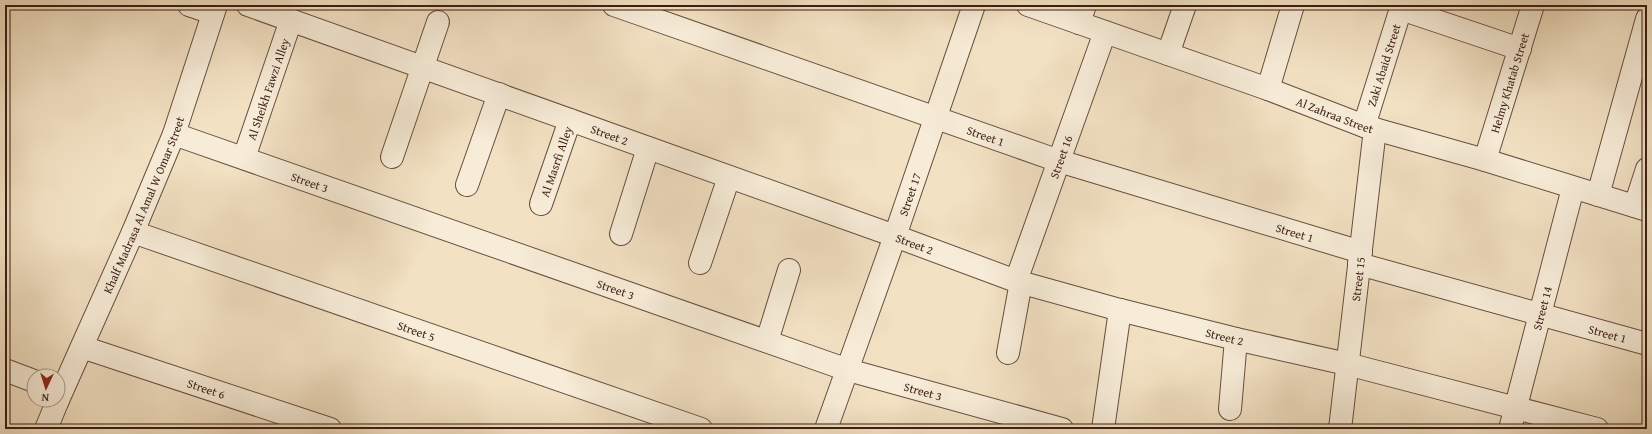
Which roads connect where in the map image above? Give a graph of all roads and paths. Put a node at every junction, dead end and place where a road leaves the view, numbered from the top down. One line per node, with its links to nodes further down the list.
1 (189, 5): 10 (street)
2 (248, 5): 13 (street, Street 2)
3 (614, 5): 21 (street, Street 1)
4 (974, 5): 21 (street, Street 17)
5 (1028, 5): 11 (street, Al Zahraa Street)
6 (1184, 5): 17 (street)
7 (1292, 5): 19 (street)
8 (1533, 5): 16 (street, Helmy Khatab Street)
9 (1401, 7): 16 (street); 23 (street, Zaki Abaid Street)
10 (214, 9): 24 (street, Khalf Madrasa Al Amal W Omar Street)
11 (1082, 14): 15 (street, Al Zahraa Street)
12 (1647, 19): 34 (street)
13 (291, 20): 18 (street, Street 2); 27 (street, Al Sheikh Fawzi Alley)
14 (438, 22): 18 (street)
15 (1104, 32): 17 (street, Al Zahraa Street); 29 (street, Street 16)
16 (1520, 49): 28 (street, Helmy Khatab Street)
17 (1168, 54): 19 (street, Al Zahraa Street)
18 (422, 67): 20 (street, Street 2); 26 (street)
19 (1268, 89): 23 (street, Al Zahraa Street)
20 (499, 94): 22 (street, Street 2); 32 (street)
21 (936, 117): 29 (street, Street 1); 39 (street, Street 17)
22 (570, 120): 25 (street, Street 2); 35 (street, Al Masrfi Alley)
23 (1370, 127): 28 (street, Al Zahraa Street); 40 (street, Street 15)
24 (174, 134): 27 (street, Street 3); 37 (street, Khalf Madrasa Al Amal W Omar Street)
25 (648, 148): 31 (street, Street 2); 38 (street)
26 (392, 157)
27 (244, 158): 47 (street, Street 3)
28 (1485, 160): 33 (street, Al Zahraa Street)
29 (1059, 161): 40 (street, Street 1); 43 (street, Street 16)
30 (1647, 169): 36 (street)
31 (729, 177): 39 (street, Street 2); 41 (street)
32 (467, 185)
33 (1573, 188): 34 (street, Al Zahraa Street); 45 (street, Street 14)
34 (1598, 195): 36 (street, Al Zahraa Street)
35 (541, 204)
36 (1641, 208)
37 (132, 232): 49 (street, Khalf Madrasa Al Amal W Omar Street); 61 (street, Street 5)
38 (620, 234)
39 (895, 236): 43 (street, Street 2); 53 (street, Street 17)
40 (1360, 258): 45 (street, Street 1); 51 (street, Street 15)
41 (700, 263)
42 (789, 270): 47 (street)
43 (1018, 282): 44 (street, Street 2); 50 (street, Street 16)
44 (1120, 310): 46 (street, Street 2); 64 (street)
45 (1540, 314): 48 (street, Street 1); 57 (street, Street 14)
46 (1236, 339): 51 (street, Street 2); 58 (street)
47 (767, 340): 53 (street, Street 3)
48 (1647, 344)
49 (82, 347): 55 (street, Khalf Madrasa Al Amal W Omar Street); 60 (street, Street 6)
50 (1008, 353)
51 (1347, 364): 57 (street, Street 2); 65 (street, Street 15)
52 (5, 370): 54 (street)
53 (848, 370): 62 (street, Street 17); 63 (street, Street 3)
54 (26, 378)
55 (66, 380)
56 (54, 408): 59 (street, Khalf Madrasa Al Amal W Omar Street)
57 (1515, 408): 66 (street, Street 14); 67 (street, Street 2)
58 (1230, 409)
59 (46, 429)
60 (330, 429)
61 (701, 429)
62 (826, 429)
63 (1062, 429)
64 (1102, 429)
65 (1340, 429)
66 (1510, 429)
67 (1597, 429)

